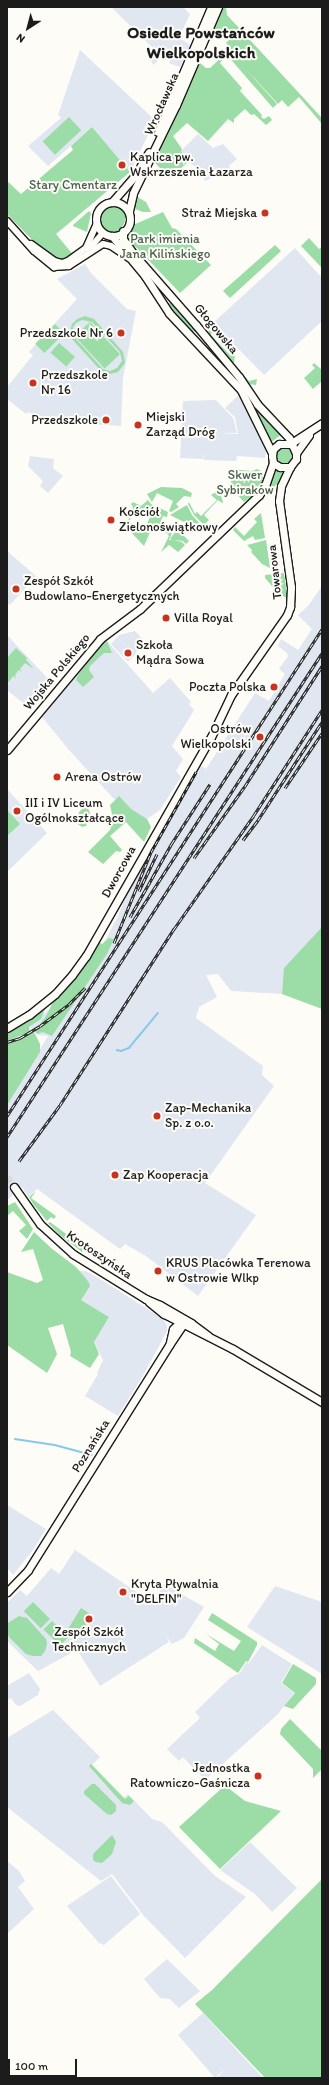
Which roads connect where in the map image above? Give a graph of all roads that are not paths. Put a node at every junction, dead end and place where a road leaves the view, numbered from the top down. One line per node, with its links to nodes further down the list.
1 (211, 7): 3 (main road, Wrocławska)
2 (218, 7): 4 (main road, Wrocławska)
3 (112, 202): 4 (main road); 6 (main road)
4 (129, 211): 7 (main road)
5 (7, 221): 12 (street)
6 (97, 223): 8 (main road); 12 (street)
7 (123, 231): 9 (main road); 14 (main road, Głogowska)
8 (103, 233): 9 (main road); 10 (street)
9 (112, 236): 11 (main road, Głogowska)
10 (84, 255): 11 (street); 12 (street)
11 (129, 259): 15 (main road, Głogowska)
12 (57, 265)
13 (320, 425): 14 (main road); 16 (main road)
14 (290, 444): 15 (main road); 16 (main road)
15 (272, 453): 17 (main road)
16 (296, 453): 18 (main road)
17 (273, 463): 18 (main road); 20 (main road, Wojska Polskiego)
18 (290, 467): 19 (main road, Towarowa)
19 (226, 706): 21 (main road, Dworcowa)
20 (7, 750)
21 (7, 1028)
22 (14, 1187): 23 (main road, Krotoszyńska)
23 (183, 1323): 24 (main road, Krotoszyńska); 25 (main road, Poznańska)
24 (322, 1402)
25 (33, 1560): 26 (main road, Poznańska); 27 (main road, Poznańska)
26 (7, 1586)
27 (7, 1592)

